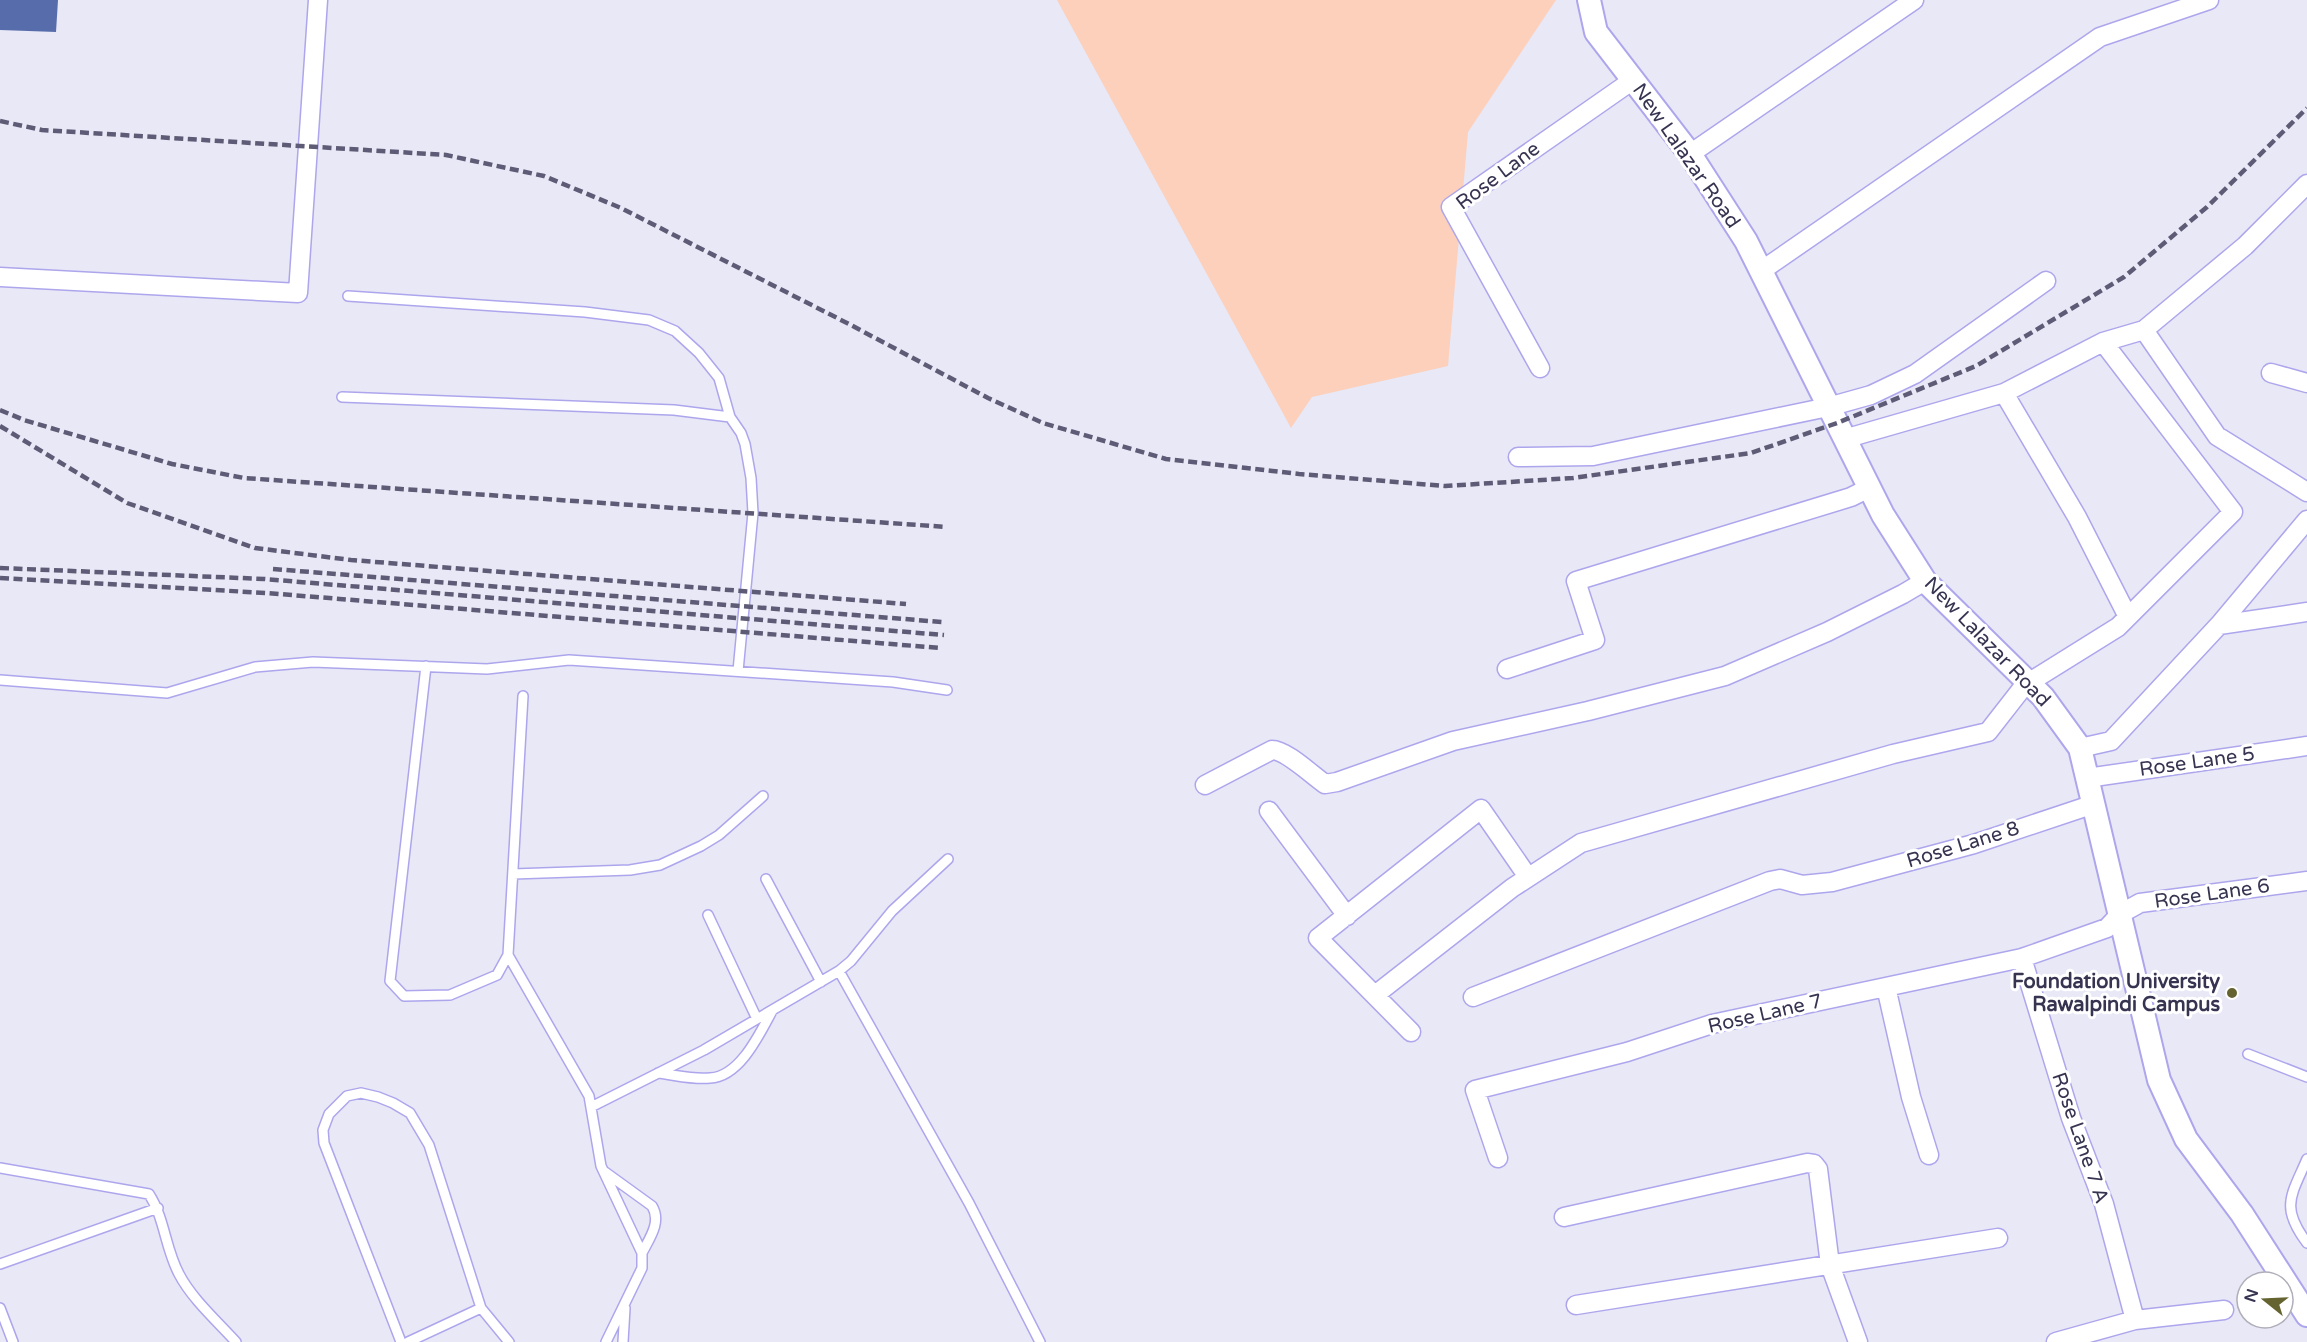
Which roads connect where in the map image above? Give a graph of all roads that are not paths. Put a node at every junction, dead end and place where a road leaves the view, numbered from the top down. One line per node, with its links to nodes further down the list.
1 (318, 0): 10 (street)
2 (1589, 0): 6 (street, New Lalazar Road)
3 (1914, 0): 7 (street)
4 (2209, 0): 5 (street)
5 (2176, 5): 9 (street)
6 (1633, 80): 7 (street, New Lalazar Road); 15 (street, Rose Lane)
7 (1690, 154): 9 (street, New Lalazar Road)
8 (2307, 184): 13 (street)
9 (1761, 271): 20 (street, New Lalazar Road)
10 (0, 277)
11 (2046, 281): 20 (street)
12 (348, 296): 21 (lane)
13 (2144, 330): 14 (street); 25 (street)
14 (2103, 342): 18 (street); 29 (street)
15 (1539, 368)
16 (2271, 373): 17 (street)
17 (2307, 383)
18 (2004, 393): 22 (street); 29 (street)
19 (342, 397): 21 (lane)
20 (1828, 407): 22 (street, New Lalazar Road); 23 (street)
21 (730, 417): 33 (lane)
22 (1845, 439): 24 (street, New Lalazar Road)
23 (1518, 457)
24 (1869, 488): 27 (street, New Lalazar Road); 32 (street)
25 (2307, 492)
26 (2307, 520): 30 (street)
27 (1925, 580): 35 (street, New Lalazar Road); 41 (street)
28 (2307, 612): 30 (street)
29 (2128, 617): 35 (street)
30 (2219, 625): 39 (street)
31 (426, 666): 33 (lane); 34 (lane); 53 (lane)
32 (1507, 669)
33 (738, 670): 36 (lane)
34 (0, 680)
35 (2027, 682): 39 (street, New Lalazar Road); 47 (street)
36 (947, 690)
37 (523, 696): 46 (lane)
38 (2307, 746): 40 (street, Rose Lane 5)
39 (2080, 748): 40 (street, New Lalazar Road)
40 (2087, 778): 43 (street, New Lalazar Road)
41 (1205, 784)
42 (763, 796): 46 (lane)
43 (2094, 804): 50 (street, New Lalazar Road); 59 (street, Rose Lane 8)
44 (1269, 811): 52 (street)
45 (948, 859): 55 (lane)
46 (513, 874): 53 (lane)
47 (1528, 877): 52 (street); 58 (street)
48 (766, 879): 56 (lane)
49 (2307, 881): 50 (street, Rose Lane 6)
50 (2120, 914): 54 (street, Rose Lane 7); 84 (street, New Lalazar Road)
51 (708, 915): 61 (lane)
52 (1347, 916): 58 (street)
53 (508, 955): 66 (lane)
54 (2022, 958): 57 (street, Rose Lane 7); 85 (street, Rose Lane 7 A)
55 (839, 972): 56 (lane); 93 (lane)
56 (821, 982): 60 (lane)
57 (1886, 987): 67 (street); 68 (street, Rose Lane 7)
58 (1375, 995): 62 (street)
59 (1473, 997)
60 (772, 1010): 61 (lane); 64 (lane)
61 (757, 1019): 64 (lane)
62 (1411, 1032)
63 (2248, 1054): 65 (lane)
64 (658, 1073): 66 (lane)
65 (2307, 1077)
66 (591, 1107): 71 (lane)
67 (1929, 1155)
68 (1498, 1158)
69 (2307, 1159): 75 (lane)
70 (0, 1168): 72 (lane)
71 (604, 1170): 76 (lane); 76 (lane)
72 (158, 1208): 77 (lane); 87 (lane)
73 (1564, 1217): 78 (street)
74 (1998, 1238): 78 (street)
75 (2307, 1243)
76 (642, 1253): 79 (lane)
77 (0, 1264)
78 (1830, 1265): 80 (street); 94 (street)
79 (625, 1302): 91 (lane); 92 (lane)
80 (1576, 1305)
81 (0, 1308): 86 (lane)
82 (481, 1308): 88 (lane); 89 (lane); 90 (lane)
83 (2224, 1310): 85 (street)
84 (2307, 1315)
85 (2135, 1320): 95 (street)
86 (13, 1342)
87 (236, 1342)
88 (401, 1342)
89 (408, 1342)
90 (509, 1342)
91 (606, 1342)
92 (623, 1342)
93 (1040, 1342)
94 (1858, 1342)
95 (2056, 1342)

